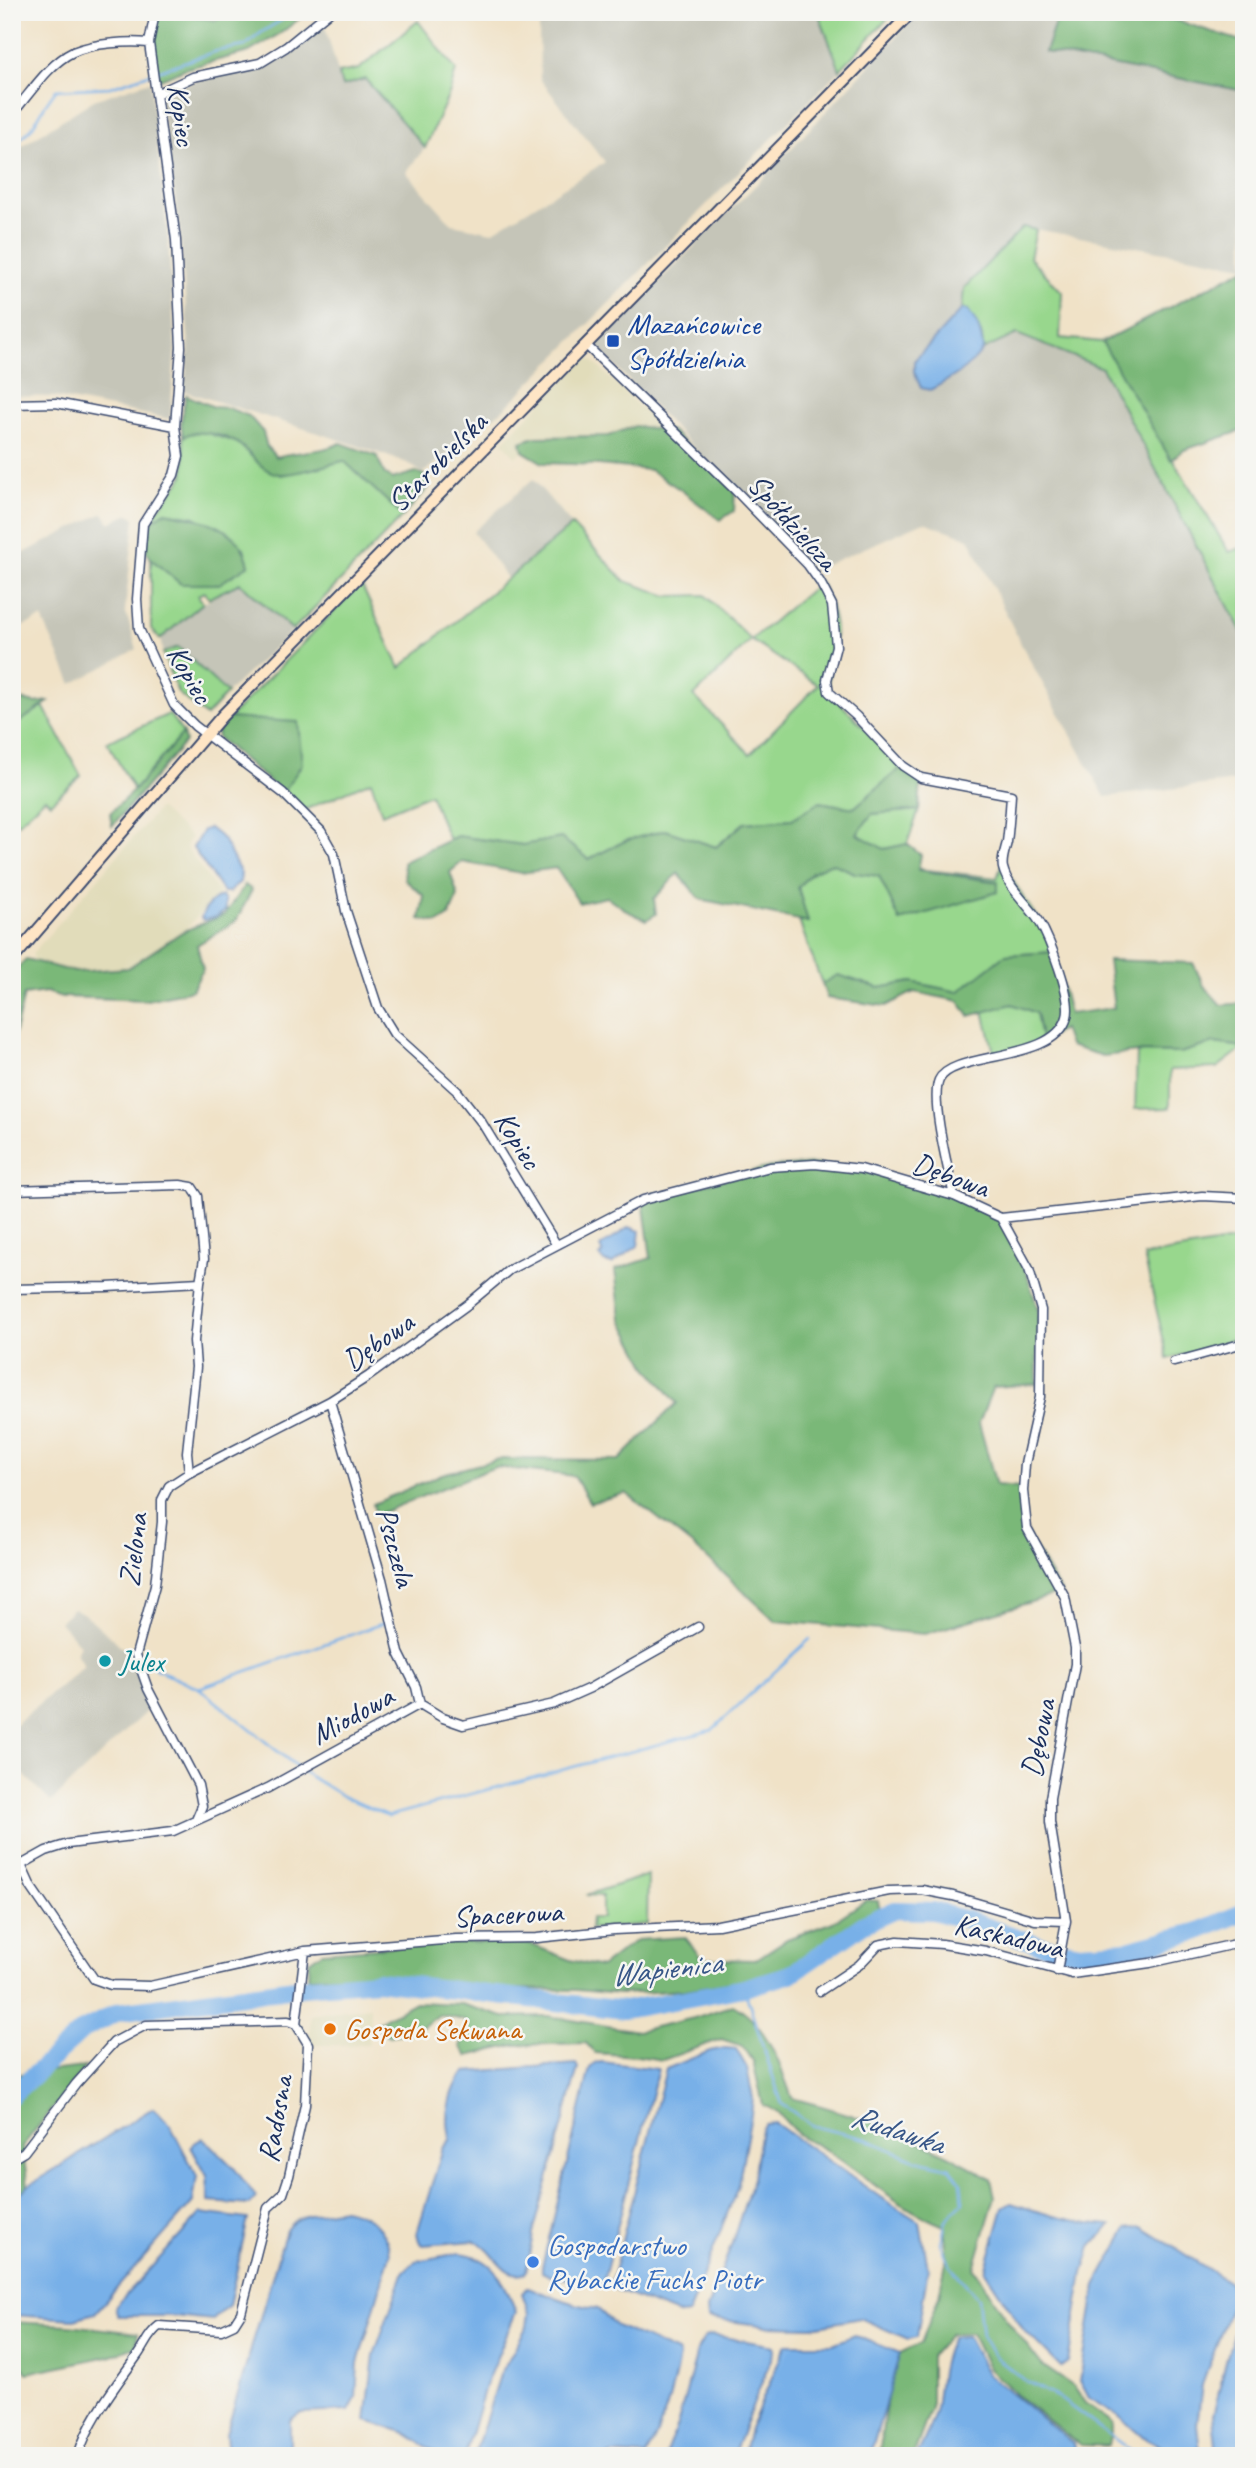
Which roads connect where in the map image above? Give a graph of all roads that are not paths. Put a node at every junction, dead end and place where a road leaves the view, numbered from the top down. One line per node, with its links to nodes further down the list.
1 (158, 12): 4 (street, Kopiec)
2 (329, 12): 5 (street)
3 (912, 12): 7 (street, Starobielska)
4 (149, 43): 5 (street, Kopiec); 6 (street)
5 (156, 94): 9 (street, Kopiec)
6 (12, 114)
7 (586, 345): 10 (street, Starobielska); 15 (street, Spółdzielcza)
8 (12, 404): 9 (street)
9 (174, 426): 10 (street, Kopiec)
10 (205, 734): 12 (street, Starobielska); 18 (street, Kopiec)
11 (12, 940): 12 (street)
12 (22, 949): 13 (street, Starobielska)
13 (12, 960)
14 (12, 1190): 19 (street)
15 (954, 1196): 17 (street, Dębowa); 18 (street, Dębowa)
16 (1244, 1198): 17 (street)
17 (1002, 1218): 29 (street, Dębowa)
18 (556, 1244): 23 (street, Dębowa)
19 (200, 1282): 20 (street); 24 (street)
20 (12, 1289)
21 (1244, 1343): 22 (street)
22 (1174, 1362)
23 (330, 1401): 24 (street, Dębowa); 26 (street, Pszczela)
24 (189, 1473): 27 (street, Zielona)
25 (698, 1626): 26 (street, Miodowa)
26 (419, 1704): 27 (street, Miodowa)
27 (196, 1821): 28 (street, Miodowa)
28 (17, 1864): 31 (street, Spacerowa)
29 (1066, 1921): 31 (street, Spacerowa); 32 (street, Dębowa)
30 (1244, 1942): 32 (street, Kaskadowa)
31 (305, 1951): 34 (street)
32 (1057, 1971): 33 (street, Kaskadowa)
33 (820, 1991)
34 (296, 2024): 35 (street); 36 (street, Radosna)
35 (12, 2159)
36 (78, 2456)

